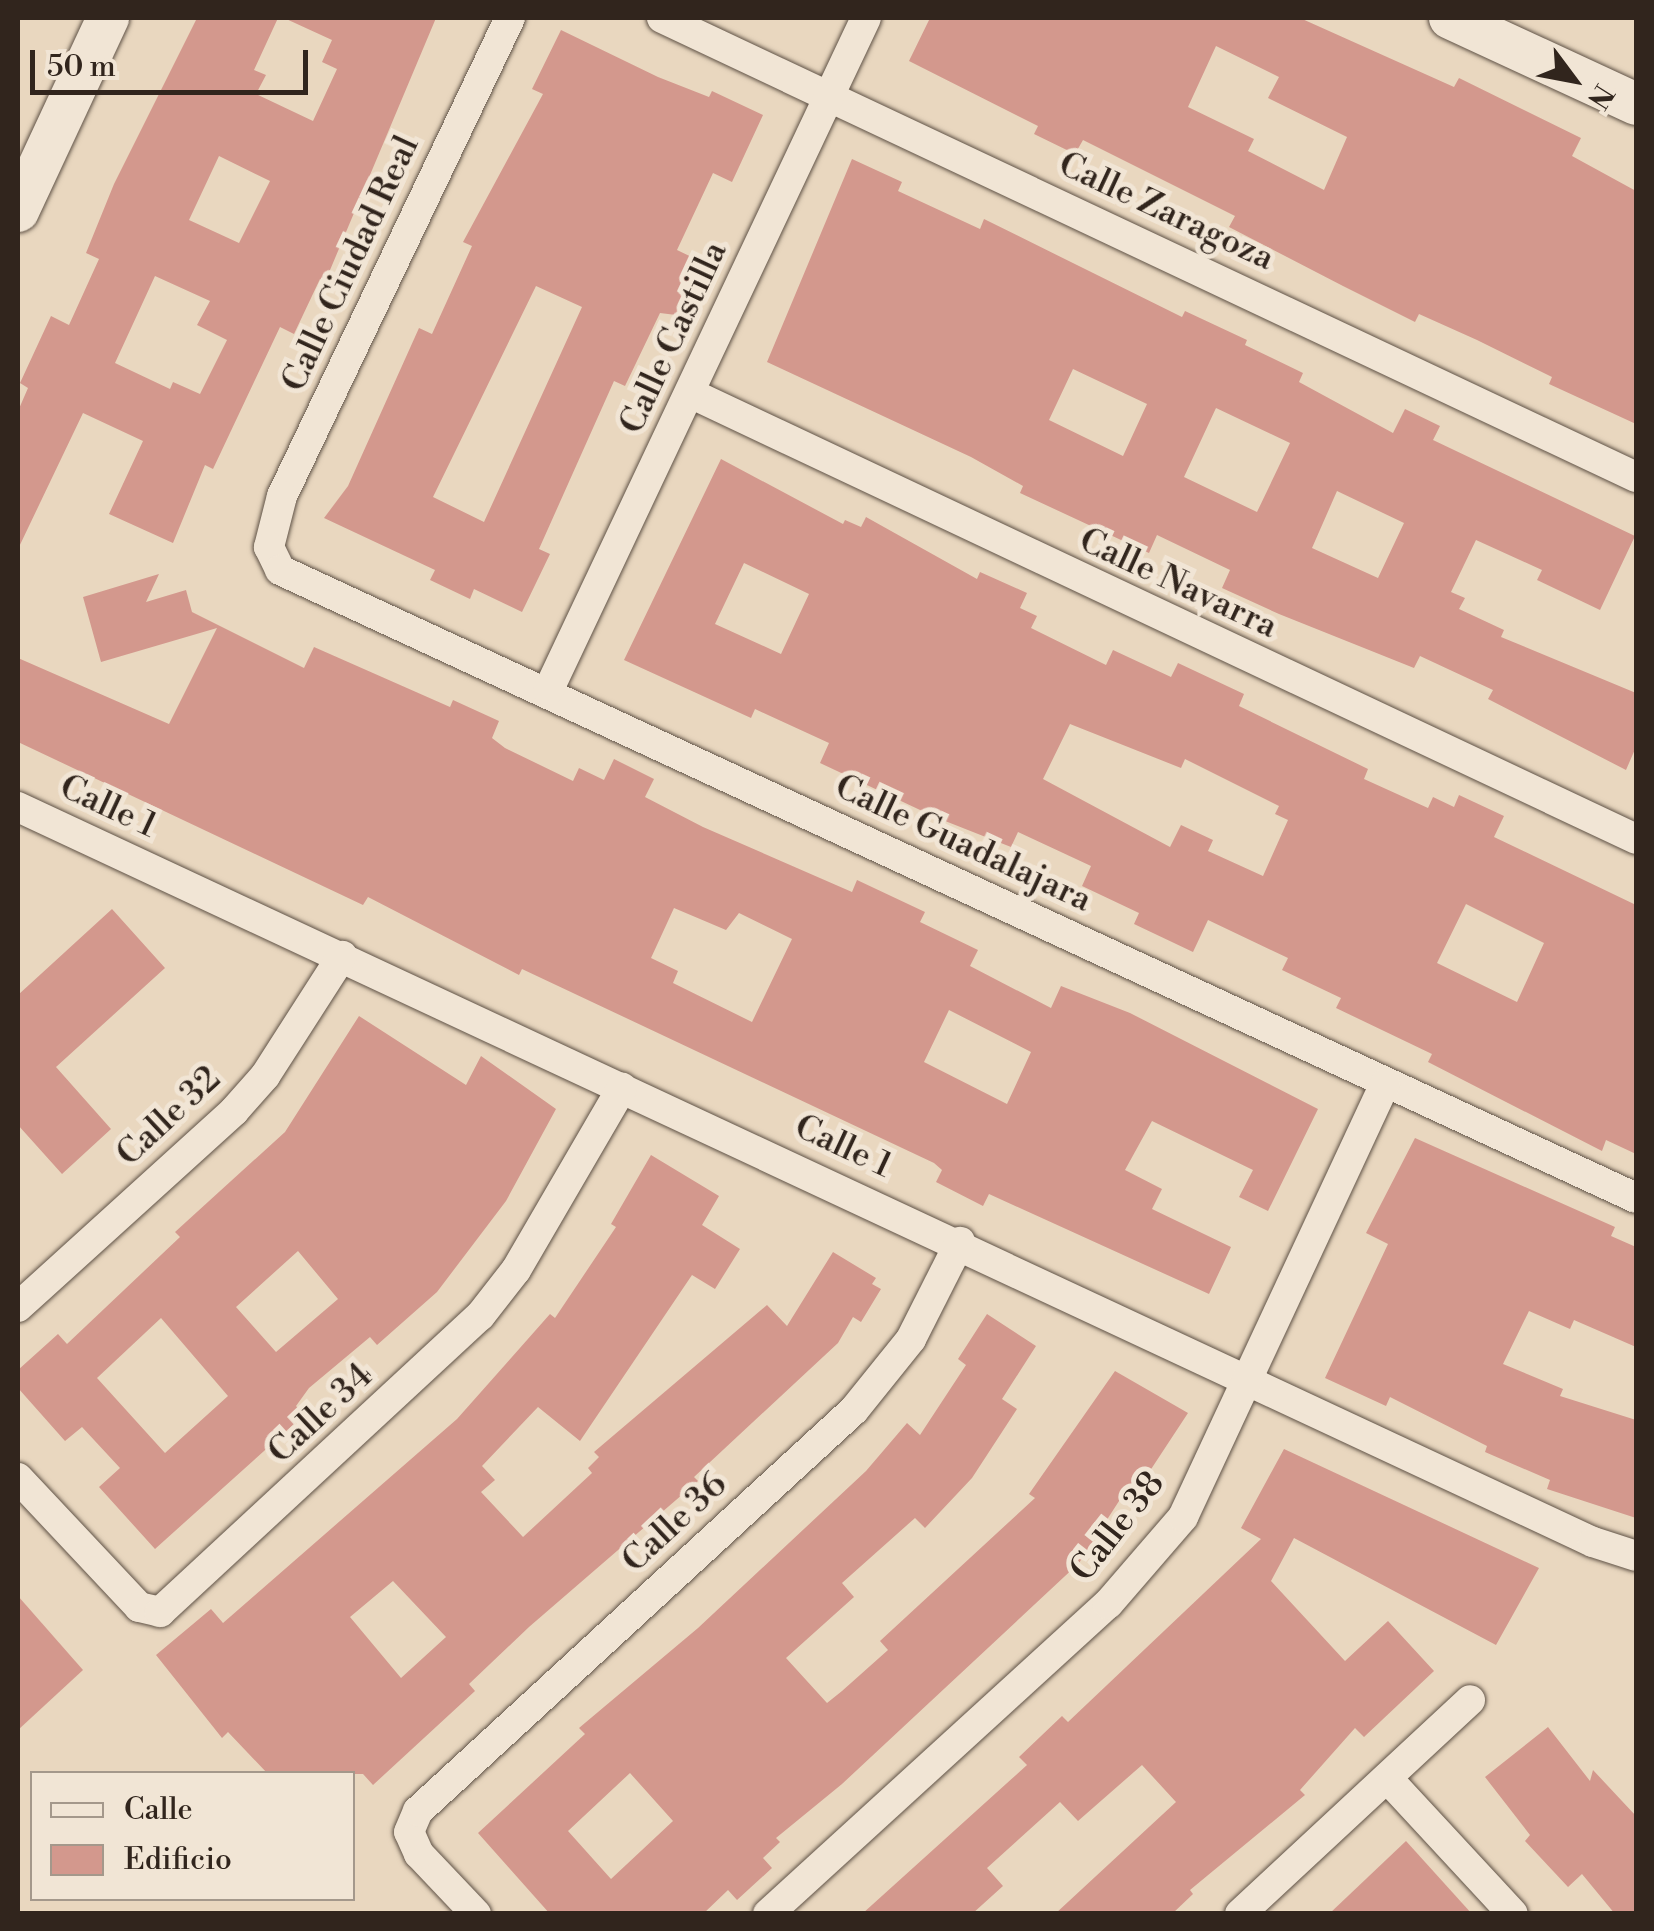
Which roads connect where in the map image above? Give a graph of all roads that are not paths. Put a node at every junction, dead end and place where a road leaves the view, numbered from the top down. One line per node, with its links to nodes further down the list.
1 (108, 18): 8 (street)
2 (510, 18): 11 (street, Calle Ciudad Real)
3 (662, 18): 6 (street, Calle Zaragoza)
4 (866, 18): 6 (street, Calle Castilla)
5 (1450, 18): 7 (street)
6 (830, 94): 9 (street, Calle Castilla); 10 (street, Calle Zaragoza)
7 (1636, 104)
8 (18, 211)
9 (690, 393): 12 (street, Calle Castilla); 14 (street, Calle Navarra)
10 (1636, 478)
11 (269, 547): 12 (street, Calle Guadalajara)
12 (548, 691): 16 (street, Calle Guadalajara)
13 (18, 807): 15 (street, Calle 1)
14 (1636, 840)
15 (342, 956): 17 (street, Calle 1); 20 (street, Calle 32)
16 (1385, 1084): 18 (street, Calle Guadalajara); 21 (street, Calle 38)
17 (622, 1088): 19 (street, Calle 1); 22 (street, Calle 34)
18 (1636, 1198)
19 (960, 1242): 21 (street, Calle 1); 26 (street, Calle 36)
20 (18, 1307)
21 (1248, 1381): 23 (street, Calle 1); 27 (street, Calle 38)
22 (18, 1478)
23 (1636, 1556)
24 (1470, 1700): 25 (street)
25 (1387, 1778): 28 (street); 29 (street)
26 (476, 1914)
27 (768, 1914)
28 (1240, 1914)
29 (1513, 1914)

